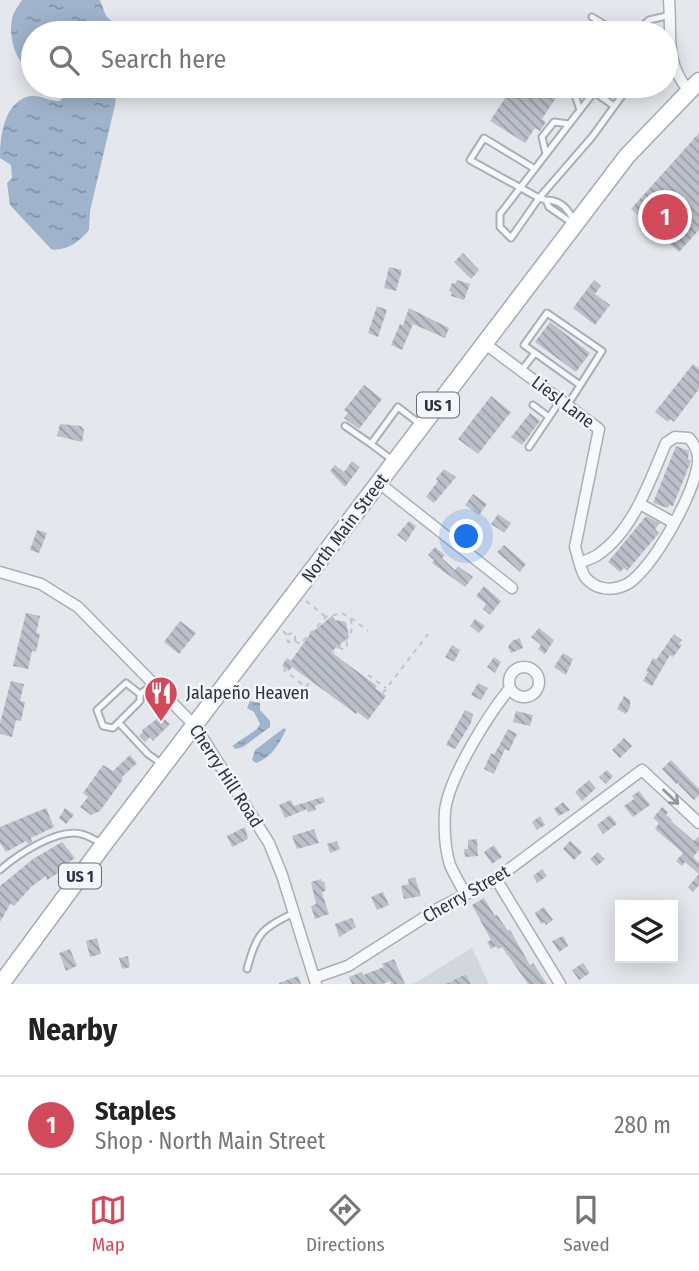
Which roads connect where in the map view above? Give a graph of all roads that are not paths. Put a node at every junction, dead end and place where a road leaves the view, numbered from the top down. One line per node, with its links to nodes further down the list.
1 (669, 0): 2 (street)
2 (671, 15): 5 (lane); 6 (street)
3 (592, 16): 4 (lane)
4 (600, 21)
5 (648, 21)
6 (671, 21)
7 (678, 74): 8 (street)
8 (694, 86): 21 (main road, North Main Street / US 1)
9 (576, 98): 14 (lane)
10 (589, 98): 14 (lane)
11 (603, 98): 13 (lane)
12 (620, 98): 13 (lane)
13 (614, 106): 19 (lane)
14 (580, 110): 15 (lane)
15 (569, 124): 16 (lane); 16 (lane)
16 (546, 154): 17 (lane)
17 (534, 169): 18 (lane); 18 (lane)
18 (520, 188): 19 (lane); 19 (lane)
19 (539, 198): 20 (lane)
20 (546, 200): 21 (lane); 21 (lane)
21 (574, 225): 22 (main road, North Main Street / US 1)
22 (484, 343): 24 (street, Liesl Lane); 30 (main road, North Main Street / US 1)
23 (536, 353): 24 (lane); 25 (lane); 25 (lane)
24 (521, 371): 26 (street, Liesl Lane)
25 (580, 386): 26 (lane)
26 (564, 403): 28 (lane); 37 (street, Liesl Lane)
27 (533, 405): 28 (lane)
28 (549, 417): 32 (lane)
29 (345, 426): 31 (lane)
30 (422, 426): 31 (lane); 33 (main road, North Main Street / US 1)
31 (370, 444): 33 (lane)
32 (529, 447)
33 (395, 462): 34 (main road, North Main Street / US 1)
34 (379, 483): 39 (street); 44 (main road, North Main Street / US 1)
35 (640, 504): 36 (street); 36 (street); 37 (street)
36 (674, 523): 37 (street)
37 (580, 563)
38 (0, 572): 40 (street, Cherry Hill Road)
39 (512, 588)
40 (154, 684): 42 (lane); 44 (street, Cherry Hill Road)
41 (510, 688): 50 (street)
42 (140, 694): 43 (lane); 43 (lane)
43 (119, 723): 45 (lane)
44 (195, 726): 45 (main road, North Main Street / US 1); 51 (street, Cherry Hill Road)
45 (164, 765): 47 (main road, North Main Street / US 1)
46 (699, 823): 49 (street, Cherry Street, one-way to 46)
47 (104, 845): 48 (lane); 54 (main road, North Main Street / US 1)
48 (0, 870)
49 (496, 879): 50 (street, Cherry Street); 55 (street)
50 (465, 894): 53 (street, Cherry Street)
51 (294, 914): 52 (lane); 53 (street, Cherry Hill Road)
52 (247, 970)
53 (315, 981)
54 (1, 984)
55 (560, 984)

